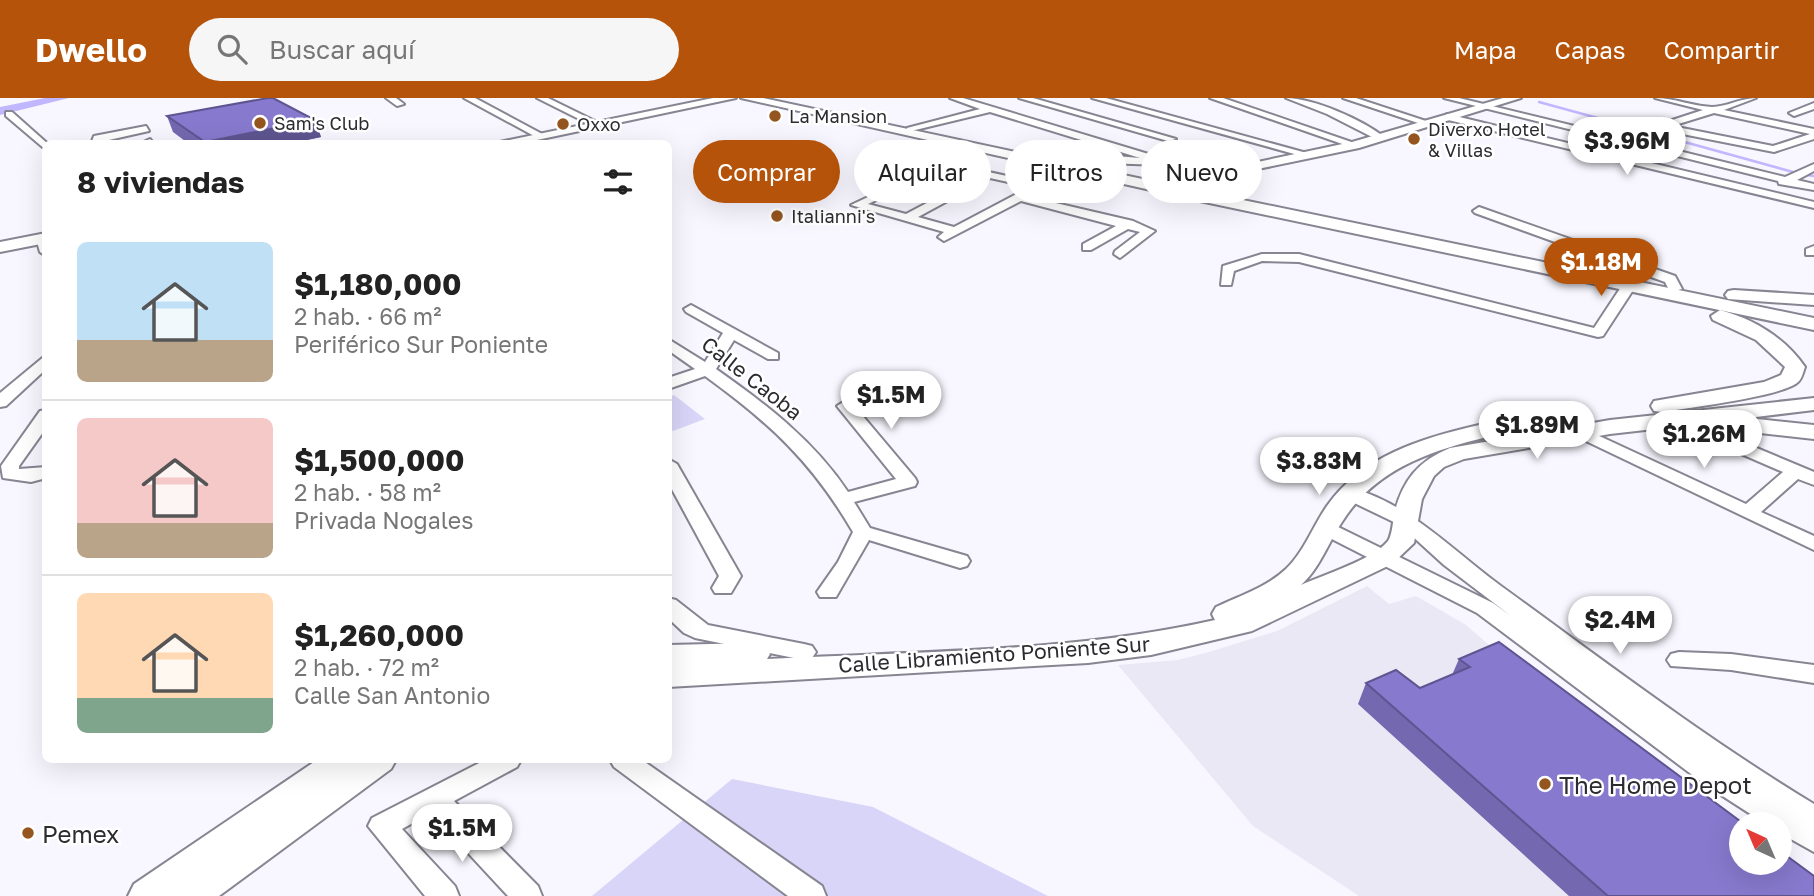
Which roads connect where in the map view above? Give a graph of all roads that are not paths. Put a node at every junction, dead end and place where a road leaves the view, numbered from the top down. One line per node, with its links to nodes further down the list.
1 (390, 98): 23 (street)
2 (468, 98): 45 (street)
3 (541, 98): 38 (street)
4 (713, 98): 24 (main road)
5 (730, 98): 24 (main road)
6 (745, 98): 22 (main road); 24 (main road)
7 (764, 98): 22 (main road)
8 (954, 98): 28 (street)
9 (1027, 98): 28 (street); 35 (street)
10 (1096, 98): 27 (street)
11 (1214, 98): 21 (street)
12 (1246, 98): 21 (street)
13 (1290, 98): 30 (street)
14 (1347, 98): 37 (street)
15 (1448, 98): 26 (street)
16 (1515, 98): 26 (main road)
17 (1659, 98): 29 (street)
18 (1752, 98): 29 (street)
19 (1809, 98): 20 (street)
20 (1814, 99)
21 (1225, 102): 33 (street)
22 (785, 103): 24 (main road); 43 (main road)
23 (400, 104)
24 (696, 106): 38 (main road); 50 (main road)
25 (1814, 106): 31 (street)
26 (1483, 107): 34 (main road); 51 (street)
27 (1134, 108): 35 (street); 40 (street)
28 (989, 109): 42 (street); 43 (street)
29 (1713, 110): 39 (street); 44 (street)
30 (1330, 112): 36 (street); 47 (street)
31 (1794, 113)
32 (9, 114): 52 (street)
33 (1263, 115): 36 (street); 40 (street)
34 (1447, 117): 37 (main road); 57 (street)
35 (1096, 118): 42 (street); 46 (street)
36 (1283, 122): 53 (street)
37 (1427, 123): 47 (main road)
38 (596, 124): 45 (main road)
39 (1660, 127): 44 (street); 51 (street)
40 (1212, 128): 46 (street); 59 (street)
41 (146, 129): 48 (street)
42 (1057, 129): 55 (street)
43 (906, 131): 54 (main road); 56 (main road)
44 (1814, 134)
45 (539, 135): 49 (main road)
46 (1181, 136): 55 (street)
47 (1380, 137): 53 (main road)
48 (97, 140)
49 (515, 140)
50 (539, 140)
51 (1629, 142): 57 (street); 66 (street)
52 (42, 143)
53 (1355, 145): 59 (main road)
54 (1005, 150)
55 (1131, 152): 58 (street)
56 (1005, 154)
57 (1600, 154): 68 (street)
58 (1141, 155)
59 (1309, 155): 60 (main road)
60 (1262, 163)
61 (1814, 167): 66 (street)
62 (1127, 174): 63 (main road)
63 (1136, 177): 64 (main road); 65 (main road)
64 (1141, 178)
65 (1141, 178)
66 (1786, 180): 67 (street); 68 (street)
67 (1814, 187)
68 (1763, 192): 76 (street)
69 (862, 203): 78 (street)
70 (937, 203): 78 (street)
71 (1007, 203): 78 (street)
72 (1043, 203): 79 (street)
73 (1241, 203): 87 (main road)
74 (1256, 203): 75 (main road)
75 (1263, 204): 88 (main road)
76 (1814, 205)
77 (1479, 211): 88 (street)
78 (908, 218)
79 (1129, 224): 84 (street); 85 (street)
80 (42, 240): 82 (main road)
81 (42, 240): 83 (main road)
82 (0, 241)
83 (0, 247)
84 (1087, 247)
85 (1120, 254)
86 (1227, 282): 87 (street)
87 (1634, 289): 92 (main road); 103 (main road)
88 (1680, 290): 89 (main road); 91 (main road)
89 (1814, 300)
90 (691, 309): 93 (street)
91 (1814, 318)
92 (1814, 324)
93 (731, 332): 95 (street); 97 (street)
94 (672, 346): 97 (street, Calle Caoba)
95 (773, 356)
96 (42, 364): 100 (street)
97 (708, 370): 98 (street); 111 (street, Calle Caoba)
98 (672, 383)
99 (1814, 392): 103 (main road)
100 (0, 402)
101 (1814, 404): 103 (main road)
102 (845, 406): 111 (street)
103 (1674, 416): 105 (main road, Calle Libramiento Poniente Sur); 106 (main road); 109 (street); 110 (main road)
104 (42, 421): 108 (street)
105 (1576, 432): 112 (street); 113 (main road, Calle Libramiento Poniente Sur)
106 (1814, 432)
107 (672, 471): 119 (street)
108 (42, 473)
109 (1805, 475): 112 (street)
110 (1351, 494): 113 (street); 114 (main road)
111 (843, 499): 115 (street, Calle Caoba)
112 (1748, 513): 116 (street)
113 (1407, 521): 117 (main road, Calle Libramiento Poniente Sur); 132 (street)
114 (1325, 528): 117 (street); 122 (main road)
115 (863, 532): 118 (street); 120 (street)
116 (1814, 544)
117 (1383, 558): 126 (main road, Calle Libramiento Poniente Sur); 133 (street)
118 (960, 561)
119 (723, 588)
120 (828, 592)
121 (672, 608): 122 (street)
122 (804, 652): 123 (main road)
123 (672, 656)
124 (1679, 660): 125 (street)
125 (1814, 674)
126 (672, 676)
127 (338, 763): 134 (main road)
128 (375, 763): 135 (main road)
129 (502, 763): 131 (street)
130 (626, 763): 138 (street)
131 (434, 798): 136 (street); 137 (street)
132 (1814, 818)
133 (1814, 839)
134 (147, 896)
135 (189, 896)
136 (444, 896)
137 (527, 896)
138 (811, 896)

